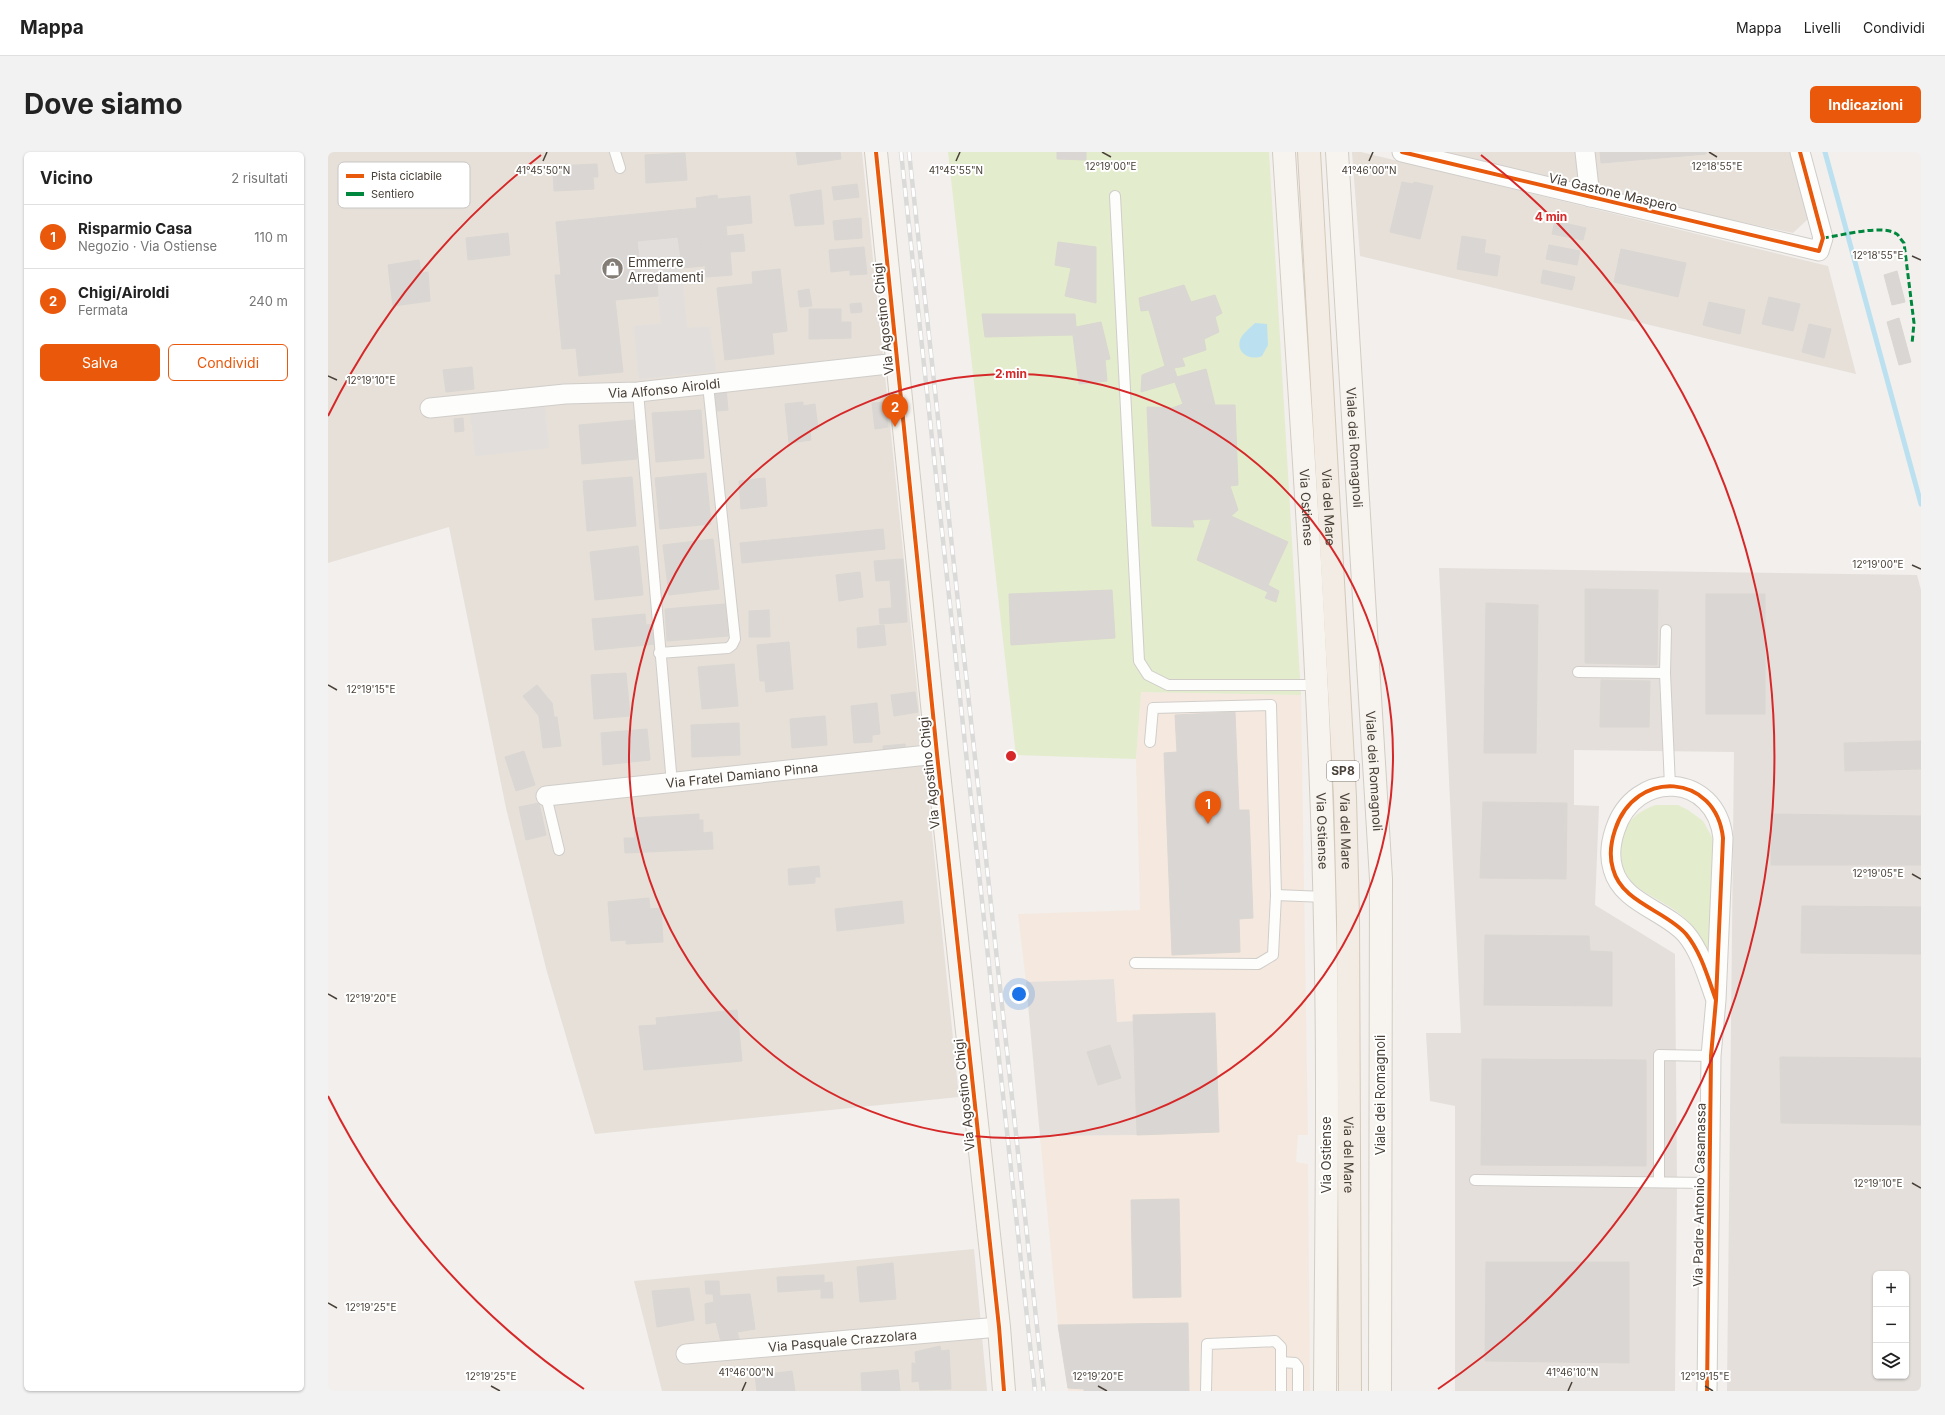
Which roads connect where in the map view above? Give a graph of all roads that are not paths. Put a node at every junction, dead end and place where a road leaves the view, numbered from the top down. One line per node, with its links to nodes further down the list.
1 (615, 152): 9 (lane)
2 (876, 152): 12 (main road, Via Agostino Chigi)
3 (1284, 152): 20 (main road, Via Ostiense)
4 (1309, 152): 43 (main road, Via del Mare / SP8)
5 (1336, 152): 44 (main road, Viale dei Romagnoli)
6 (1402, 152): 11 (street, Via Gastone Maspero)
7 (1585, 152): 11 (street)
8 (1800, 152): 11 (street, Via Gastone Maspero)
9 (620, 168)
10 (1115, 196): 20 (lane)
11 (1590, 197)
12 (897, 363): 13 (street, Via Alfonso Airoldi); 22 (main road, Via Agostino Chigi)
13 (708, 384): 14 (street, Via Alfonso Airoldi); 17 (lane)
14 (638, 392): 15 (street, Via Alfonso Airoldi); 17 (lane)
15 (430, 408)
16 (1666, 630): 19 (lane)
17 (660, 653): 23 (lane)
18 (1578, 672): 19 (lane)
19 (1664, 673): 24 (lane)
20 (1317, 685): 28 (main road, Via Ostiense)
21 (1150, 742): 27 (lane)
22 (937, 754): 23 (street, Via Fratel Damiano Pinna); 35 (main road, Via Agostino Chigi)
23 (672, 784): 25 (street, Via Fratel Damiano Pinna)
24 (1670, 786): 30 (street, Via Padre Antonio Casamassa); 30 (street, Via Padre Antonio Casamassa)
25 (546, 796): 26 (lane)
26 (559, 850)
27 (1276, 896): 28 (lane); 29 (lane)
28 (1324, 897): 42 (main road, Via Ostiense)
29 (1134, 963)
30 (1716, 1000): 31 (street, Via Padre Antonio Casamassa)
31 (1711, 1056): 33 (lane); 34 (street, Via Padre Antonio Casamassa)
32 (1475, 1180): 33 (lane)
33 (1659, 1182): 34 (lane)
34 (1709, 1183): 45 (street, Via Padre Antonio Casamassa)
35 (999, 1327): 36 (street, Via Pasquale Crazzolara); 38 (main road, Via Agostino Chigi)
36 (686, 1354)
37 (1281, 1362): 39 (lane); 40 (lane); 41 (lane)
38 (1004, 1391)
39 (1206, 1391)
40 (1281, 1391)
41 (1298, 1391)
42 (1325, 1391)
43 (1350, 1391)
44 (1380, 1391)
45 (1707, 1391)

